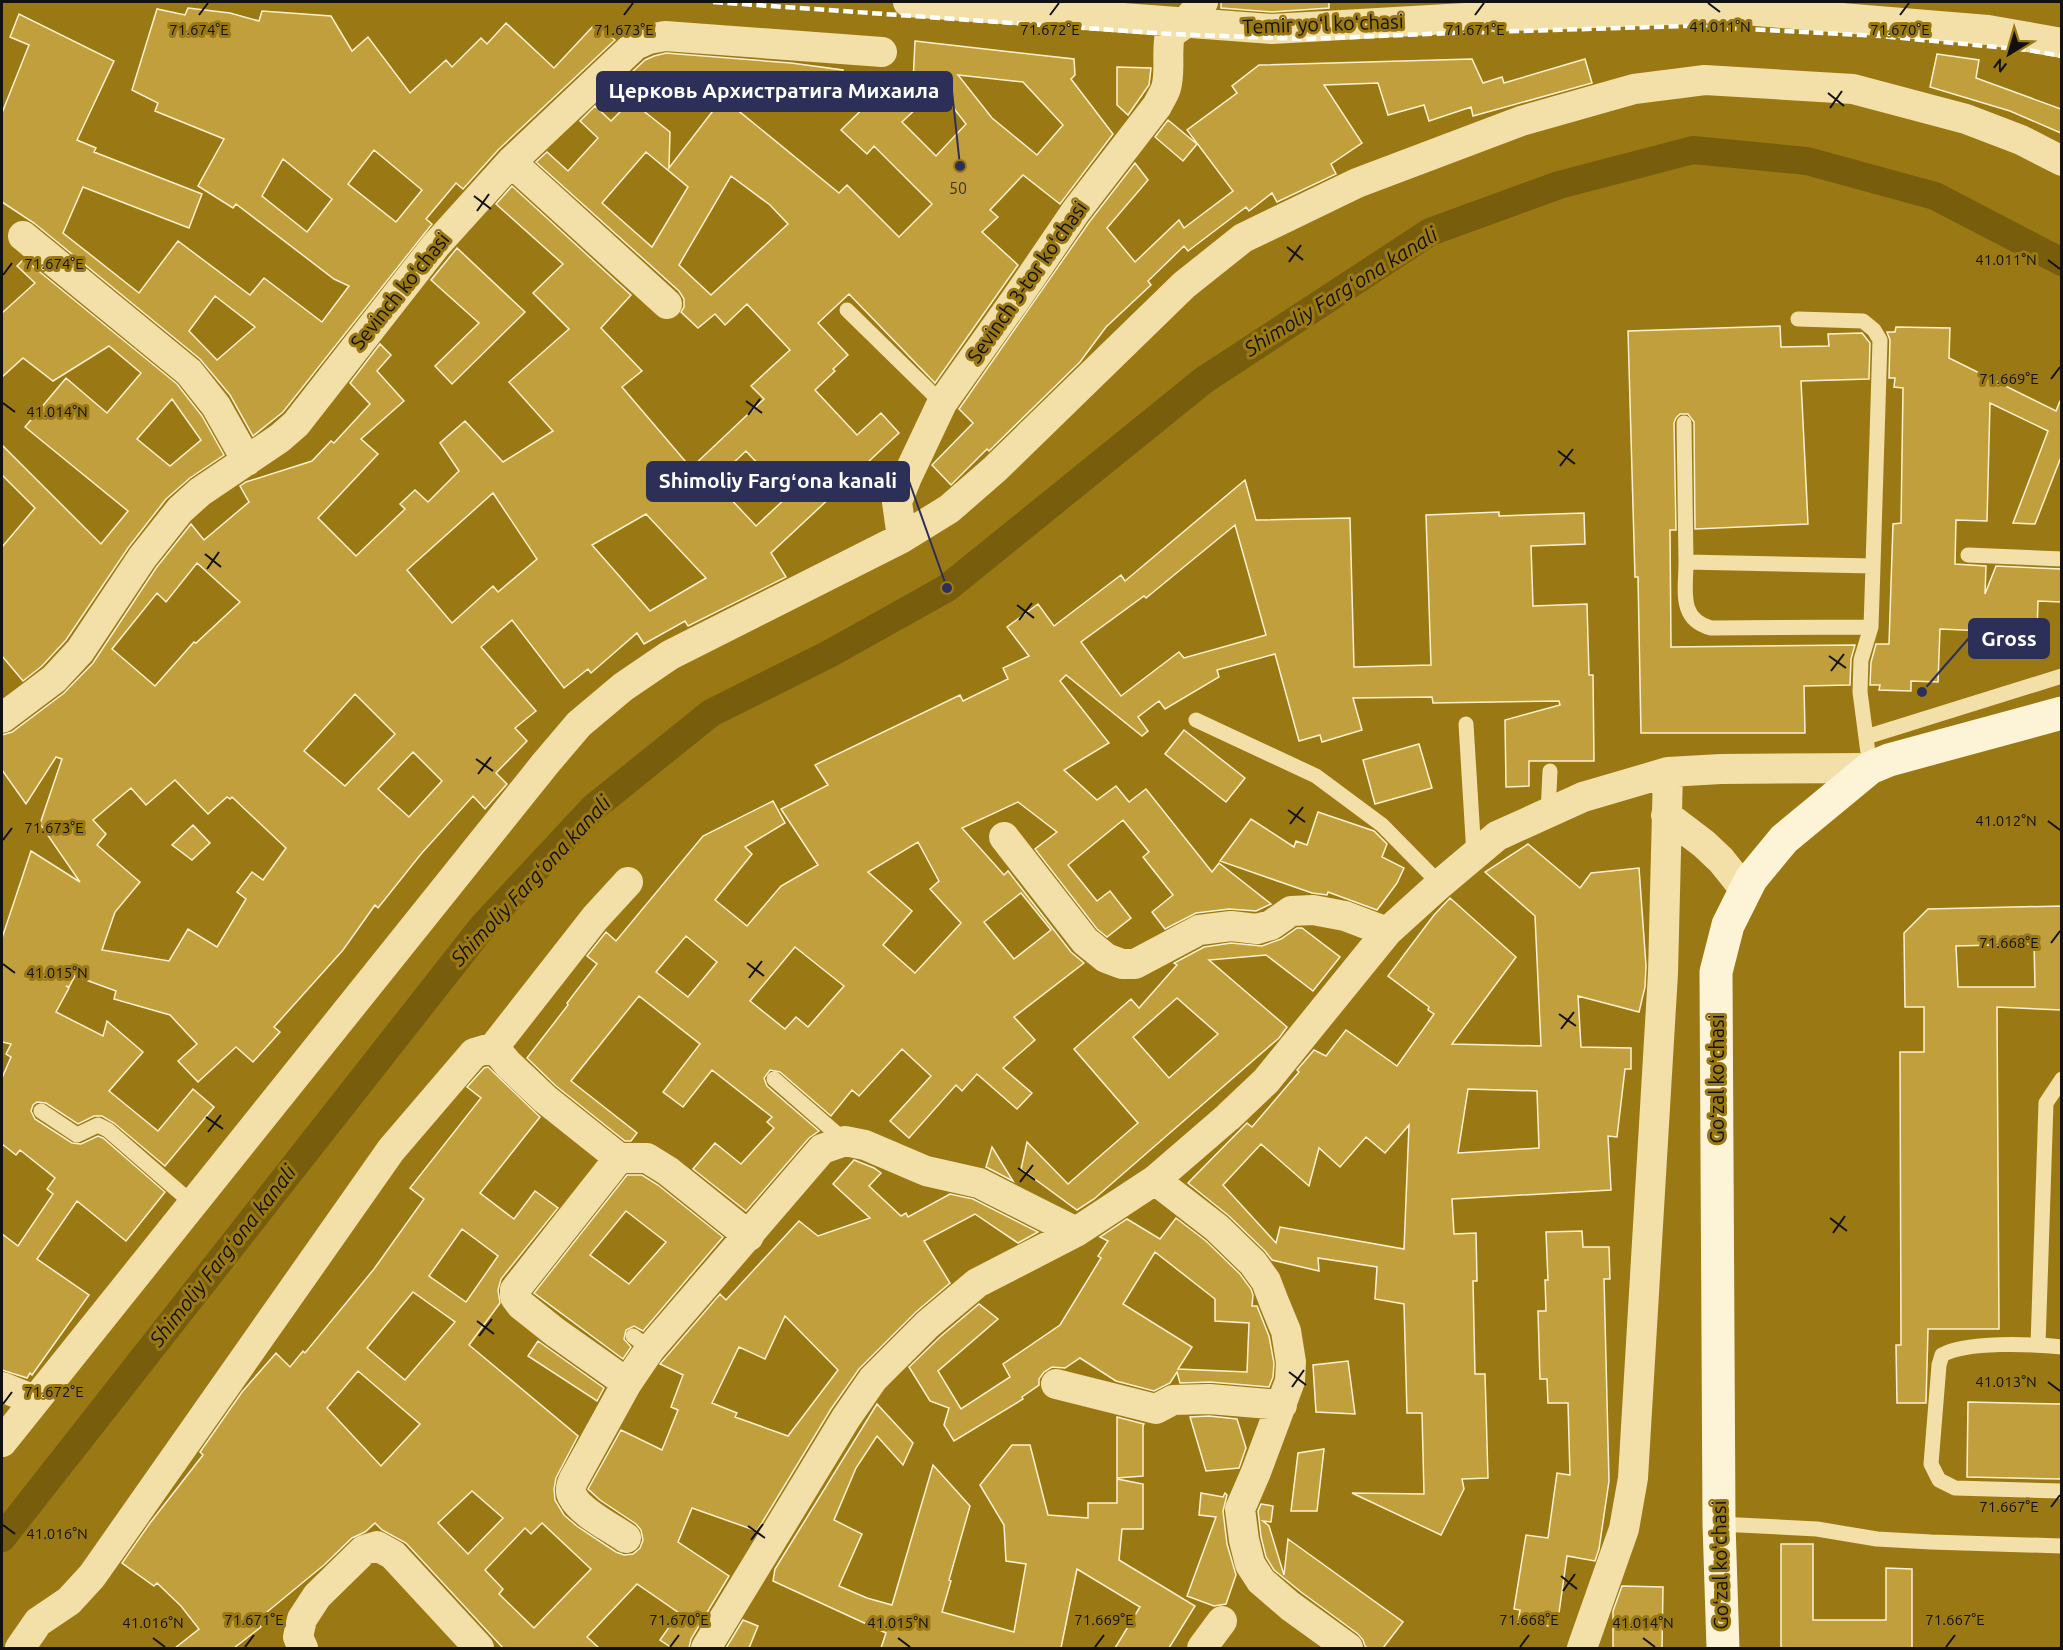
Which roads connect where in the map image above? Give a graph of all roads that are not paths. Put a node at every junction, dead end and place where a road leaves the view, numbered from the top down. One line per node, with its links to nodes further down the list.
1 (908, 2): 3 (street, Temir yoʻl koʻchasi)
2 (1203, 2): 3 (street)
3 (1177, 29): 4 (street, Temir yoʻl koʻchasi); 12 (street, Sevinch 3-tor koʻchasi)
4 (2061, 43)
5 (882, 52): 7 (street, Sevinch koʻchasi)
6 (2061, 161): 15 (street)
7 (511, 162): 9 (street); 14 (street, Sevinch koʻchasi)
8 (23, 236): 14 (street)
9 (667, 304)
10 (847, 310): 12 (lane)
11 (1798, 319): 19 (lane)
12 (942, 403): 15 (street, Sevinch 3-tor koʻchasi)
13 (1684, 423): 18 (lane)
14 (248, 461): 23 (street, Sevinch koʻchasi)
15 (902, 538): 44 (street)
16 (1968, 555): 17 (lane)
17 (2061, 559)
18 (1686, 562): 19 (lane); 20 (lane)
19 (1873, 566): 20 (lane)
20 (1871, 627): 26 (lane)
21 (2061, 676): 26 (lane)
22 (2061, 713): 26 (main road, Goʻzal koʻchasi)
23 (2, 718)
24 (1196, 720): 34 (lane)
25 (1466, 723): 32 (lane)
26 (1868, 753): 28 (street); 35 (main road, Goʻzal koʻchasi)
27 (1550, 771): 29 (lane)
28 (1668, 772): 29 (street); 30 (street)
29 (1548, 813): 32 (street)
30 (1666, 814): 35 (street); 66 (street)
31 (1004, 837): 36 (street)
32 (1474, 855): 34 (street)
33 (628, 882): 37 (street)
34 (1440, 884): 36 (street)
35 (1745, 890): 56 (main road, Goʻzal koʻchasi)
36 (1387, 932): 43 (street)
37 (494, 1047): 42 (street); 60 (street)
38 (774, 1079): 41 (lane)
39 (2061, 1079): 47 (lane)
40 (41, 1111): 44 (lane)
41 (845, 1141): 45 (street); 46 (street)
42 (619, 1158): 46 (street); 49 (street)
43 (1155, 1180): 45 (street); 53 (street)
44 (192, 1203): 52 (street)
45 (1076, 1232): 63 (street)
46 (748, 1236): 49 (street)
47 (2038, 1345): 48 (lane); 55 (lane)
48 (2061, 1347)
49 (627, 1383): 57 (street)
50 (1056, 1384): 53 (street)
51 (2, 1387): 52 (street)
52 (34, 1400): 54 (street)
53 (1282, 1405): 65 (street)
54 (2, 1442)
55 (2061, 1491)
56 (1719, 1524): 58 (lane); 67 (main road, Goʻzal koʻchasi)
57 (626, 1538)
58 (2061, 1546)
59 (1222, 1620): 64 (street)
60 (20, 1648)
61 (303, 1648): 62 (street)
62 (479, 1648)
63 (706, 1648)
64 (1202, 1648)
65 (1348, 1648)
66 (1582, 1648)
67 (1722, 1648)

